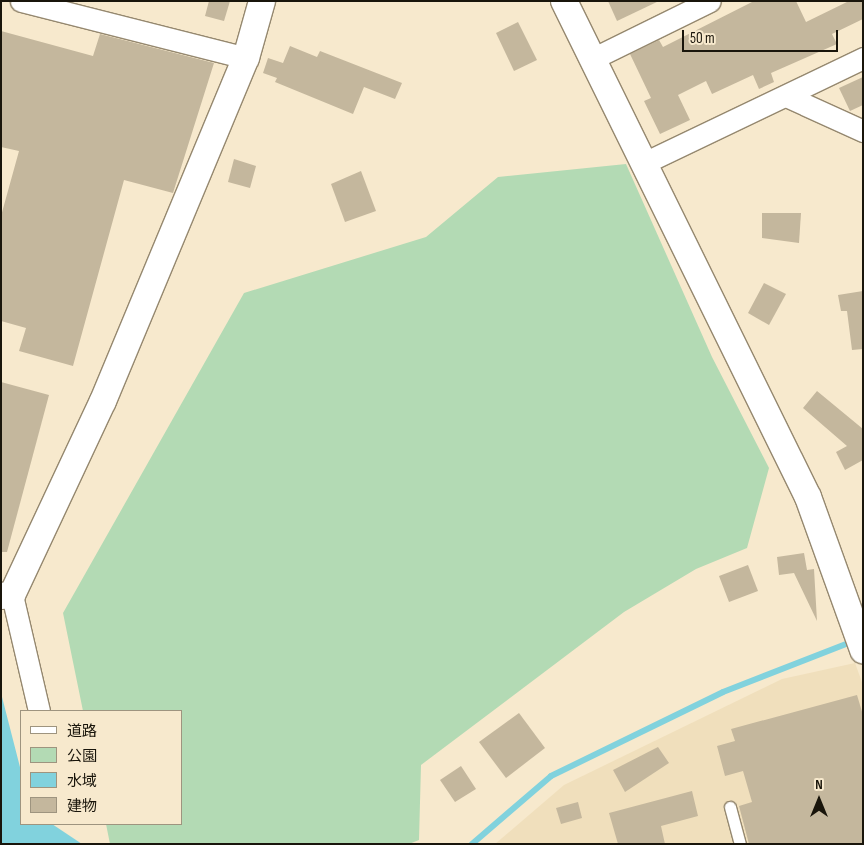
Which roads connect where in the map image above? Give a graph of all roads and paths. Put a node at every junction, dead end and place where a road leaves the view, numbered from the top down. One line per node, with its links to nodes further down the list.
1 (21, 1): 5 (street)
2 (262, 1): 5 (street)
3 (564, 1): 7 (street)
4 (710, 1): 7 (street)
5 (246, 58): 12 (street)
6 (863, 58): 8 (street)
7 (592, 59): 10 (street)
8 (786, 96): 9 (street); 10 (street)
9 (863, 131)
10 (642, 164): 11 (street)
11 (854, 595): 13 (street)
12 (7, 596): 14 (street)
13 (863, 650)
14 (39, 710)
15 (730, 807): 16 (lane)
16 (740, 844)

